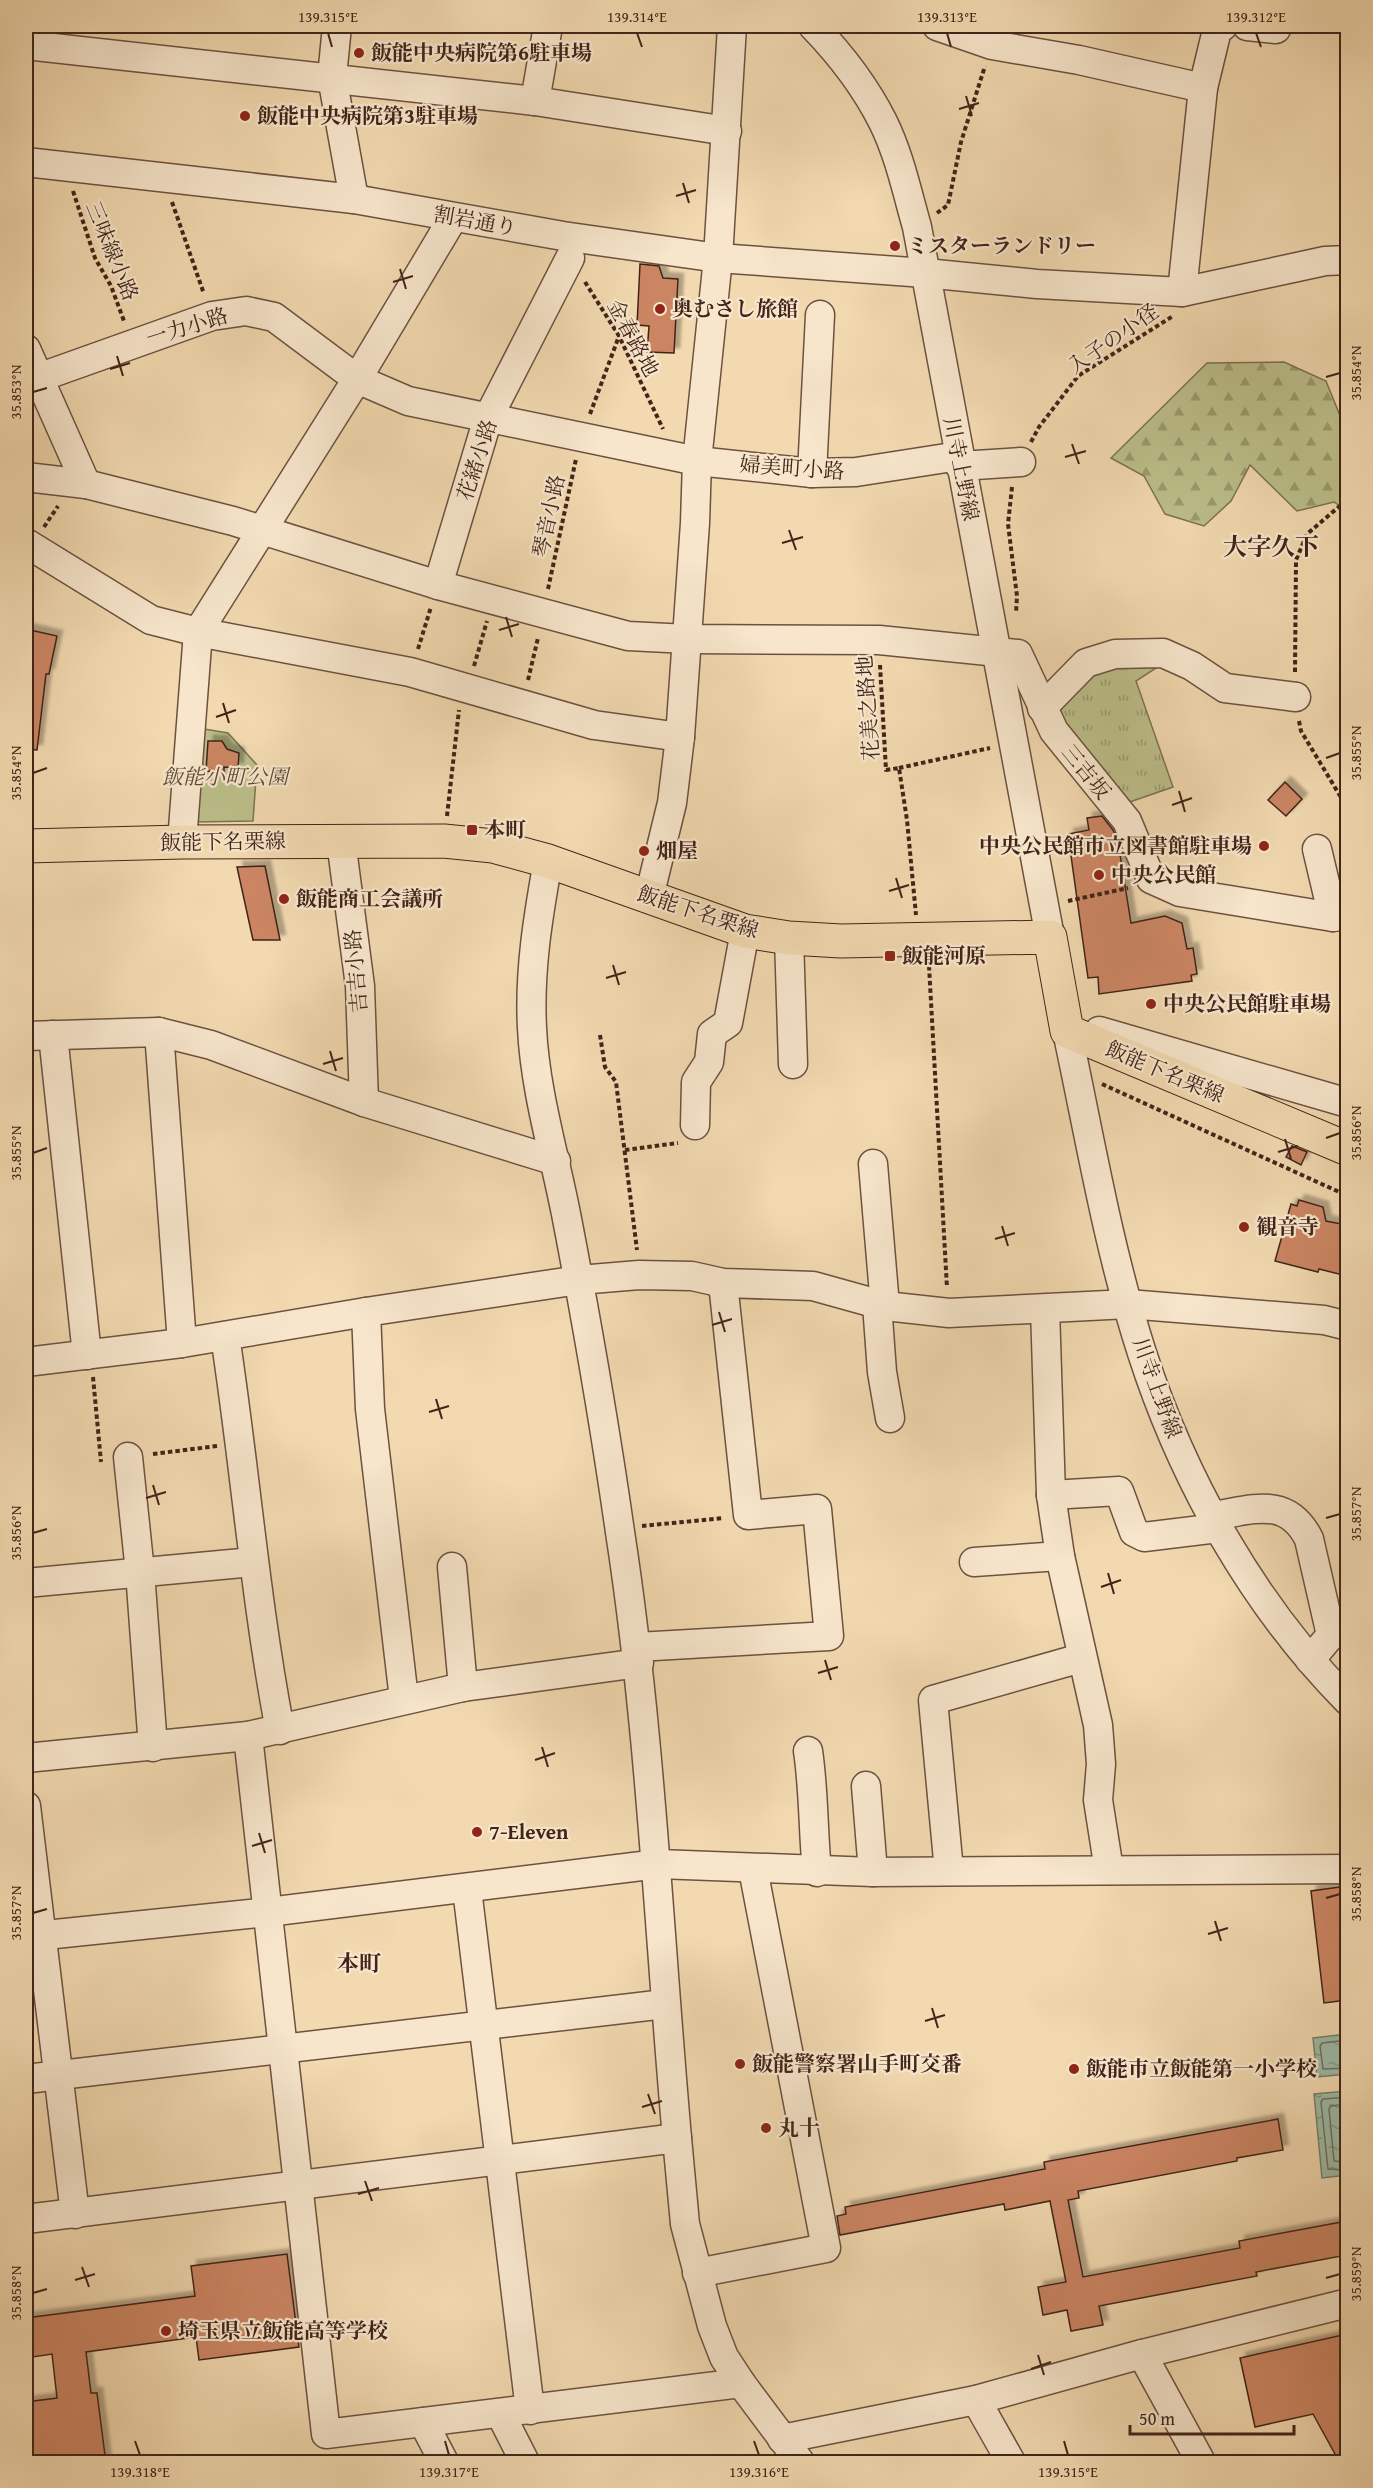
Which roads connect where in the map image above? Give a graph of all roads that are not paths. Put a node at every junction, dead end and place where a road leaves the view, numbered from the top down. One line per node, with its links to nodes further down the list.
1 (337, 26): 10 (street)
2 (548, 26): 12 (street)
3 (732, 26): 13 (street)
4 (813, 26): 20 (street, 川寺上野線)
5 (937, 26): 11 (street)
6 (1223, 26): 11 (street)
7 (1247, 26): 8 (street)
8 (1276, 29)
9 (26, 45): 10 (street)
10 (332, 78): 12 (street); 15 (street)
11 (1203, 88): 21 (street)
12 (535, 101): 13 (street)
13 (727, 131): 18 (street)
14 (26, 162): 15 (street, 割岩通り)
15 (354, 200): 16 (street, 割岩通り)
16 (453, 218): 18 (street, 割岩通り); 25 (street)
17 (570, 258): 26 (street, 花緒小路)
18 (718, 258): 20 (street, 割岩通り); 27 (street)
19 (1347, 260): 21 (street, 割岩通り)
20 (925, 273): 21 (street, 割岩通り); 28 (street, 川寺上野線)
21 (1182, 292)
22 (820, 315): 30 (street)
23 (26, 349): 24 (street)
24 (38, 378): 25 (street, 一力小路); 32 (street)
25 (357, 379): 26 (street, 一力小路); 33 (street)
26 (488, 418): 27 (street, 婦美町小路); 35 (street, 花緒小路)
27 (687, 458): 30 (street, 婦美町小路); 37 (street)
28 (959, 461): 29 (street, 婦美町小路); 30 (street, 婦美町小路); 38 (street, 川寺上野線)
29 (1021, 462)
30 (812, 473)
31 (26, 477): 32 (street)
32 (79, 483): 33 (street)
33 (260, 531): 35 (street); 36 (street)
34 (28, 547): 36 (street)
35 (438, 585): 37 (street)
36 (198, 632): 41 (street); 43 (street)
37 (688, 639): 38 (street); 41 (street)
38 (994, 642): 40 (street, 三吉坂); 49 (street, 川寺上野線)
39 (1296, 697): 40 (street)
40 (1042, 708): 48 (street, 三吉坂)
41 (680, 737): 47 (street)
42 (341, 841): 43 (main road, 飯能下名栗線); 46 (main road, 飯能下名栗線); 56 (street, 吉吉小路)
43 (182, 842): 44 (main road, 飯能下名栗線)
44 (26, 846)
45 (1317, 849): 48 (street)
46 (548, 861): 47 (main road, 飯能下名栗線); 60 (street)
47 (649, 897): 50 (main road, 飯能下名栗線)
48 (1340, 916)
49 (1047, 922): 51 (main road, 飯能下名栗線); 52 (main road)
50 (745, 931): 51 (main road, 飯能下名栗線); 58 (street)
51 (789, 938): 55 (street)
52 (1066, 1026): 57 (street); 59 (main road, 飯能下名栗線); 64 (street, 川寺上野線)
53 (159, 1032): 54 (street); 56 (street); 70 (street)
54 (39, 1036): 71 (street)
55 (793, 1064)
56 (364, 1102): 60 (street)
57 (1347, 1103)
58 (695, 1125)
59 (1347, 1149)
60 (556, 1161): 62 (street)
61 (873, 1164): 65 (street)
62 (579, 1280): 63 (street); 67 (street); 83 (street)
63 (723, 1283): 65 (street); 83 (street)
64 (1128, 1304): 66 (street); 68 (street); 76 (street, 川寺上野線)
65 (881, 1305): 66 (street); 73 (street)
66 (1045, 1309): 75 (street)
67 (366, 1312): 69 (street); 88 (street)
68 (1347, 1326)
69 (225, 1336): 70 (street); 78 (street)
70 (182, 1343): 71 (street)
71 (87, 1355): 72 (street)
72 (26, 1362)
73 (890, 1418)
74 (128, 1457): 81 (street)
75 (1051, 1495): 76 (street); 77 (street)
76 (1216, 1522): 85 (street, 川寺上野線); 85 (street)
77 (1060, 1556): 79 (street); 84 (street)
78 (253, 1562): 81 (street); 89 (street)
79 (974, 1562)
80 (452, 1567): 87 (street)
81 (140, 1572): 82 (street); 91 (street)
82 (26, 1583)
83 (638, 1655): 87 (street); 96 (street)
84 (1082, 1658): 99 (street); 100 (street)
85 (1310, 1660): 86 (street, 川寺上野線)
86 (1341, 1685)
87 (463, 1687): 88 (street)
88 (404, 1699): 89 (street)
89 (280, 1730): 90 (street)
90 (248, 1736): 91 (street); 104 (street)
91 (153, 1747): 93 (street)
92 (808, 1751): 101 (street)
93 (26, 1758)
94 (866, 1786): 102 (street)
95 (26, 1806): 105 (street)
96 (658, 1864): 97 (street); 103 (street); 106 (street)
97 (753, 1869): 101 (street); 116 (street)
98 (1347, 1869): 99 (street)
99 (1109, 1870): 100 (street)
100 (949, 1871): 102 (street)
101 (817, 1872): 102 (street)
102 (873, 1872)
103 (467, 1889): 104 (street); 107 (street)
104 (268, 1912): 105 (street); 108 (street)
105 (33, 1936): 109 (street)
106 (665, 2004): 107 (street); 111 (street)
107 (484, 2025): 108 (street); 112 (street)
108 (284, 2049): 109 (street); 113 (street)
109 (57, 2076): 110 (street); 114 (street)
110 (26, 2079)
111 (677, 2138): 112 (street); 116 (street)
112 (499, 2161): 113 (street); 121 (street)
113 (299, 2184): 114 (street); 123 (street)
114 (75, 2214): 115 (street)
115 (26, 2220)
116 (697, 2273): 119 (street)
117 (1347, 2303): 118 (street)
118 (1142, 2354): 120 (street); 129 (street)
119 (741, 2383): 121 (street); 124 (street)
120 (976, 2400): 124 (street); 128 (street)
121 (530, 2410): 122 (street)
122 (500, 2413): 123 (street); 126 (street)
123 (423, 2422): 125 (street)
124 (782, 2439): 127 (street)
125 (444, 2463)
126 (525, 2463)
127 (800, 2463)
128 (1011, 2463)
129 (1201, 2463)

